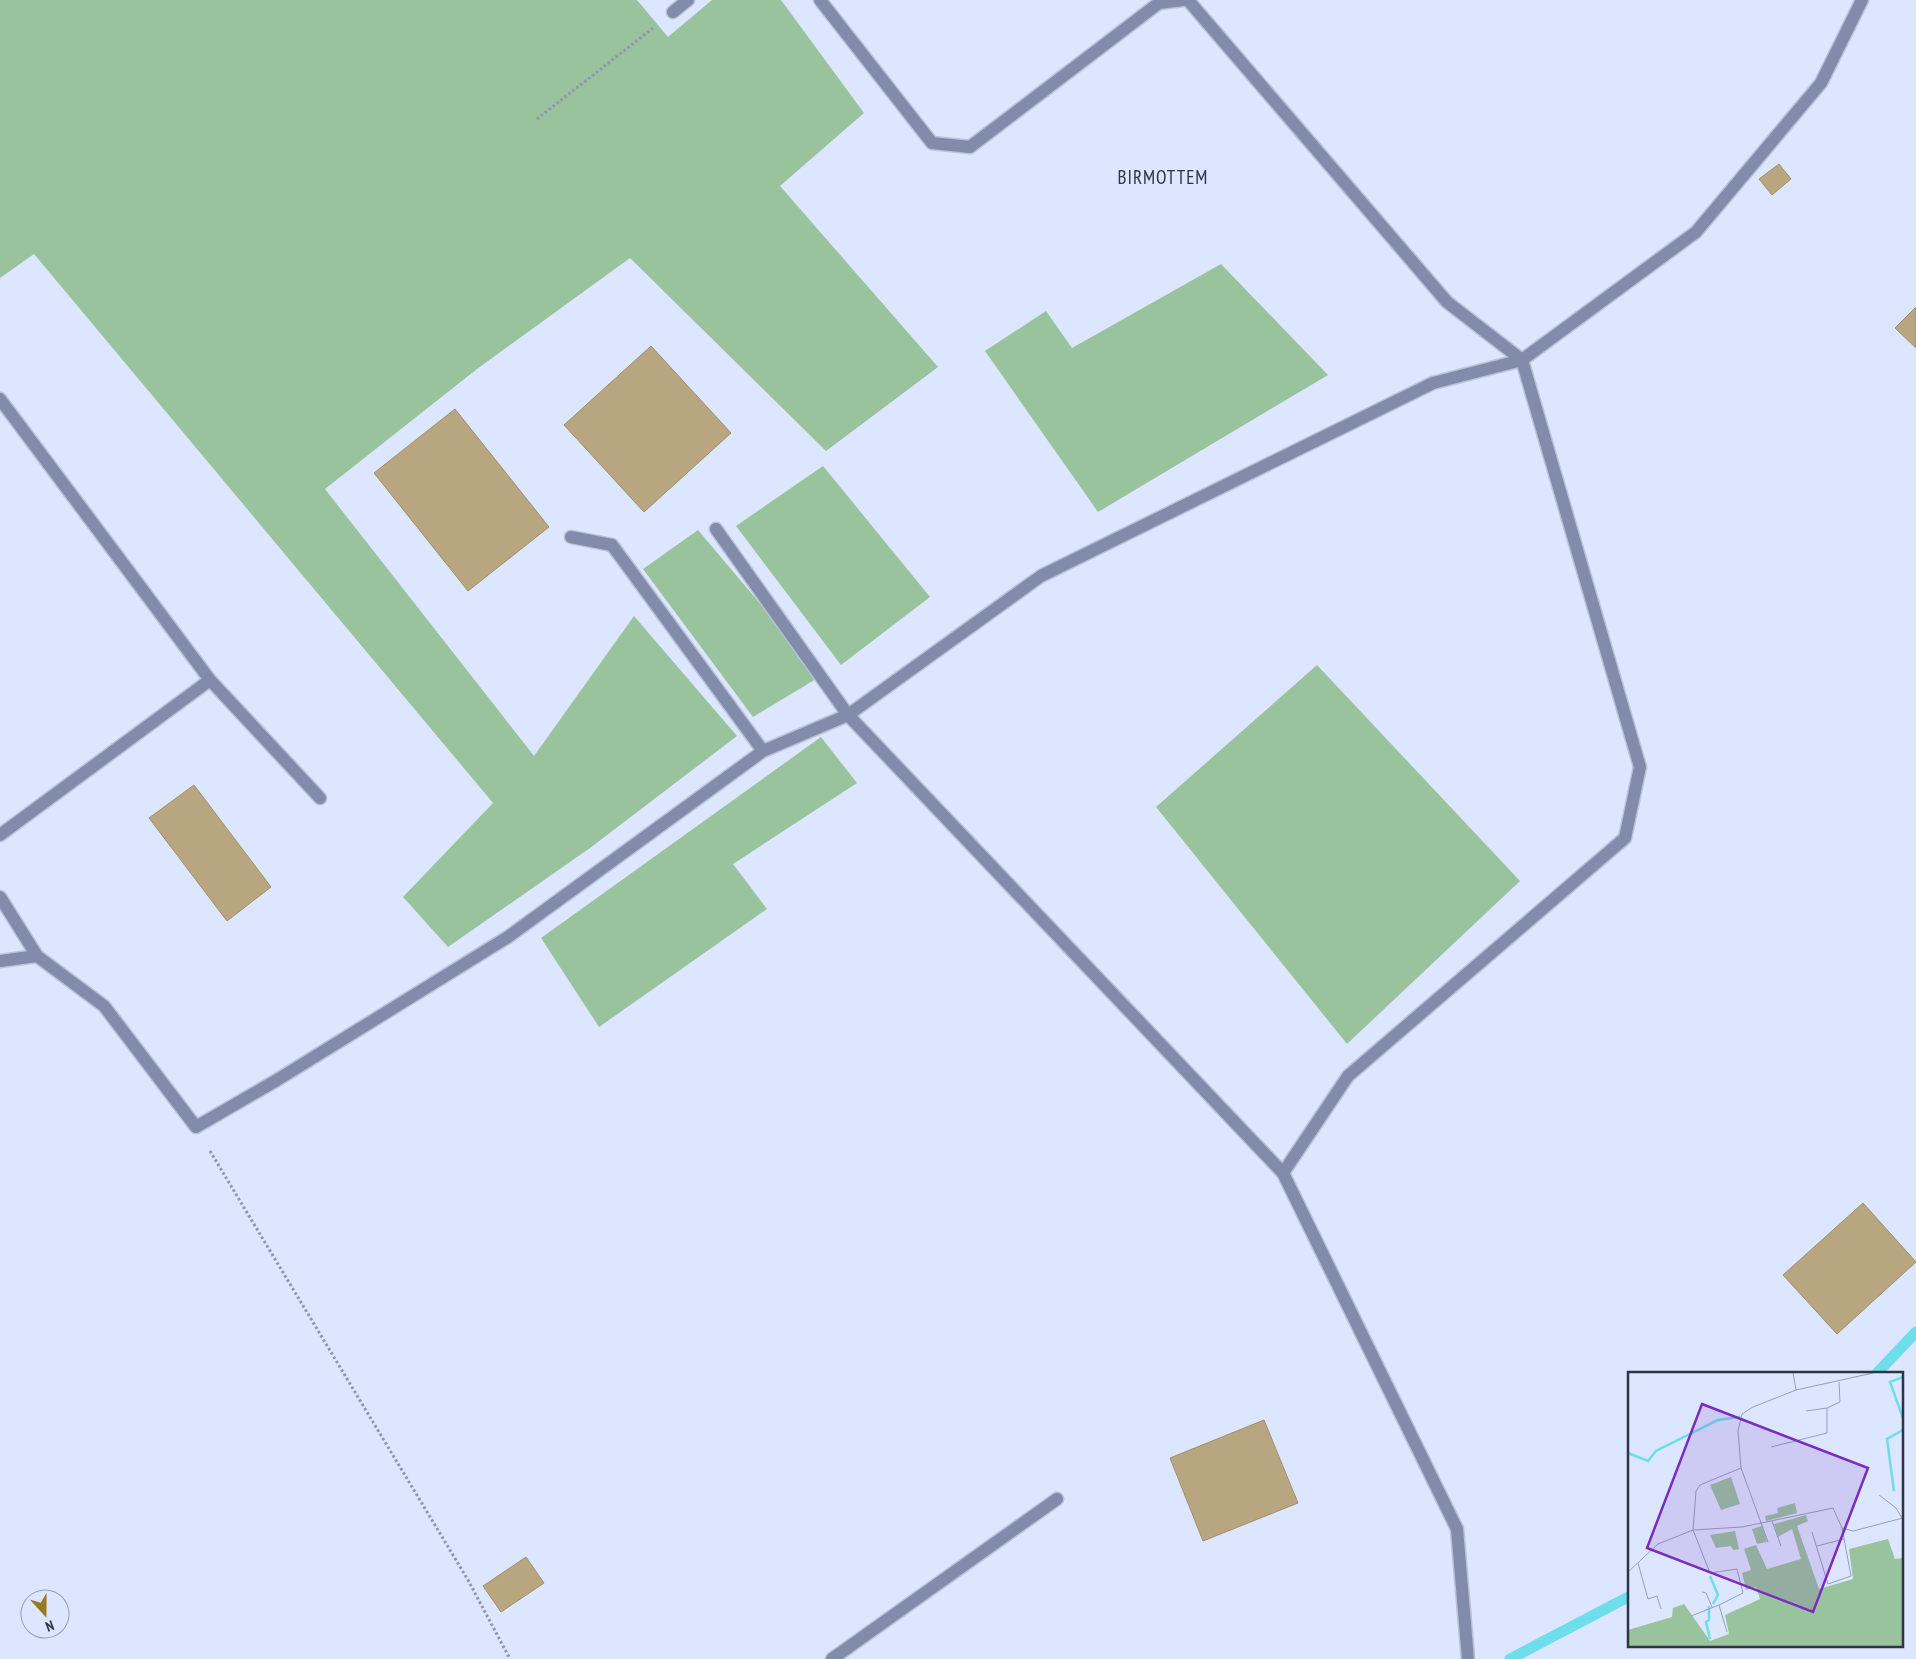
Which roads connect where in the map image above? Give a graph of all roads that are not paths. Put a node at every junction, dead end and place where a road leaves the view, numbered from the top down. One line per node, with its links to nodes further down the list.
1 (688, 0): 6 (street)
2 (820, 0): 3 (street)
3 (1183, 0)
4 (1188, 0): 7 (street)
5 (1862, 0): 7 (street)
6 (673, 12)
7 (1522, 360): 12 (street); 19 (street)
8 (0, 399): 11 (street)
9 (716, 529): 12 (street)
10 (571, 537): 13 (street)
11 (210, 680): 14 (street); 15 (street)
12 (848, 714): 13 (street); 19 (street)
13 (763, 751): 17 (street)
14 (320, 798)
15 (0, 836)
16 (0, 897): 17 (street)
17 (36, 956): 18 (street)
18 (0, 961)
19 (1283, 1173): 22 (street)
20 (1057, 1499): 21 (street)
21 (832, 1659)
22 (1468, 1659)

